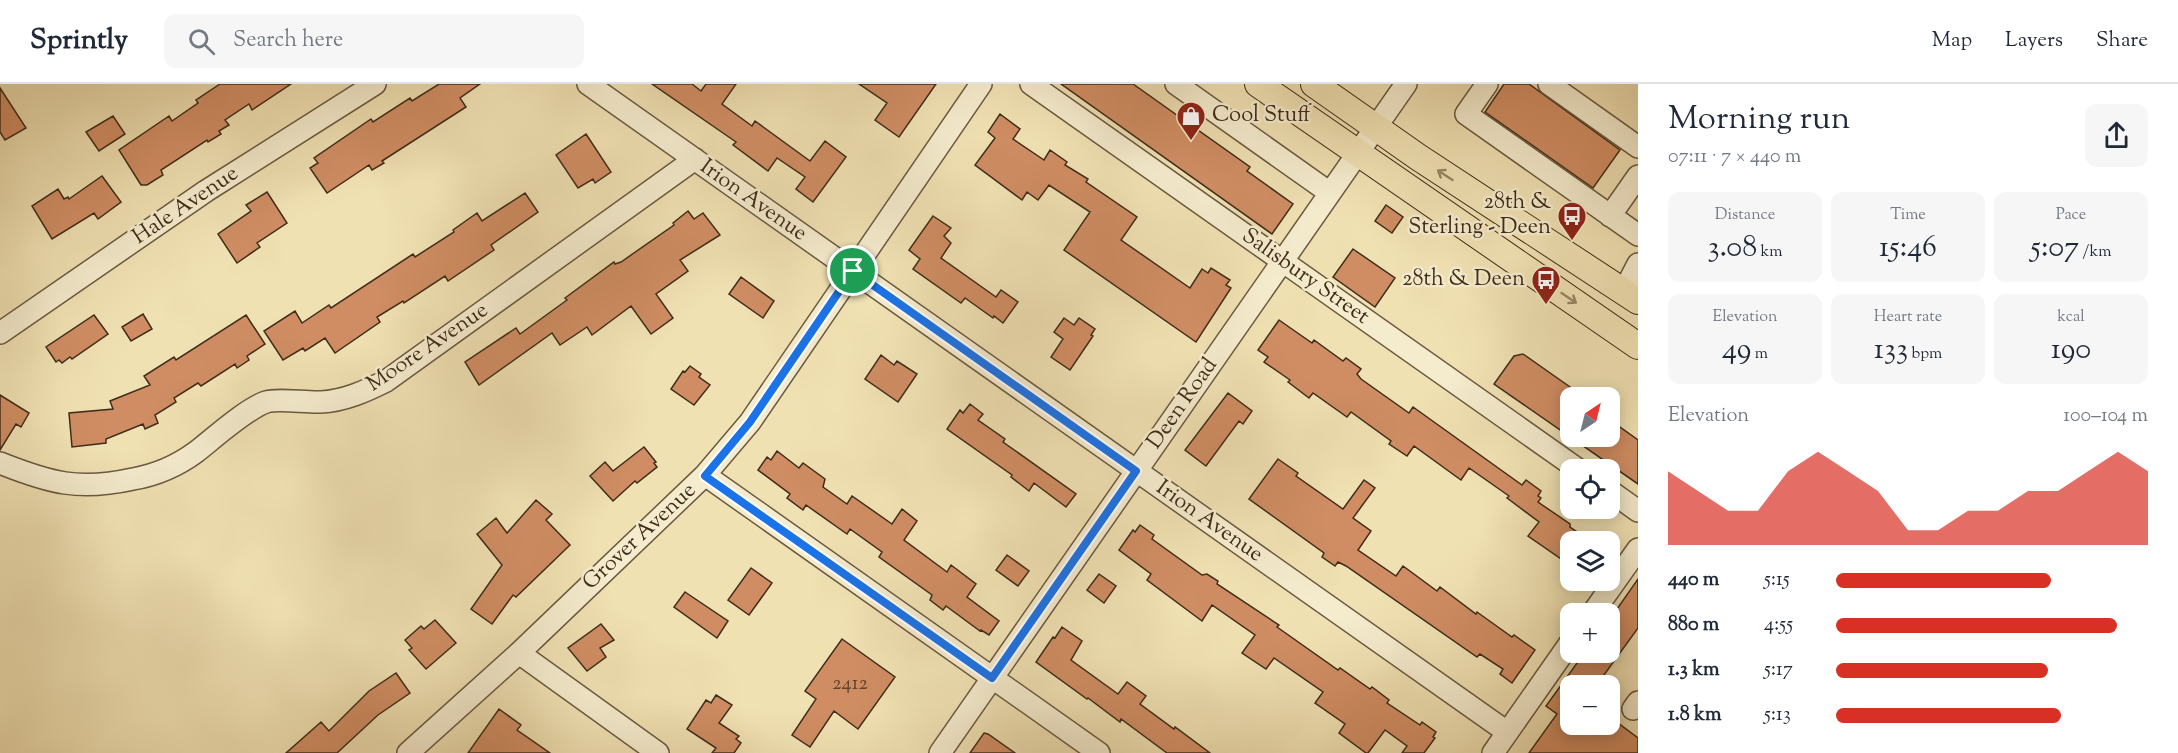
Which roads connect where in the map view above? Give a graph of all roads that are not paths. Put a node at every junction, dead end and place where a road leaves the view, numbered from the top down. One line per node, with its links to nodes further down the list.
1 (375, 84): 24 (street, Hale Avenue)
2 (588, 84): 14 (street, Irion Avenue)
3 (981, 84): 21 (street, Grover Avenue)
4 (1031, 84): 19 (street, Salisbury Street)
5 (1176, 84): 16 (street)
6 (1258, 84): 13 (main road)
7 (1487, 84): 17 (street)
8 (1549, 84): 12 (street)
9 (1398, 87): 11 (street, Deen Road)
10 (1327, 88): 11 (main road)
11 (1376, 127): 13 (street, Deen Road); 22 (main road, one-way to 11)
12 (1638, 147)
13 (1357, 154): 16 (street, Deen Road); 23 (main road, one-way to 23)
14 (695, 159): 21 (street, Irion Avenue); 27 (street, Moore Avenue)
15 (1638, 176): 17 (street)
16 (1330, 193): 19 (street, Deen Road)
17 (1610, 216): 18 (street)
18 (1638, 235)
19 (1283, 261): 26 (street, Salisbury Street); 28 (street, Deen Road)
20 (1638, 264): 22 (street)
21 (853, 271): 28 (street, Irion Avenue); 29 (street, Grover Avenue)
22 (1631, 296): 23 (main road)
23 (1616, 329): 25 (main road)
24 (0, 333)
25 (1638, 346)
26 (1563, 459)
27 (0, 463)
28 (1136, 471): 36 (street, Deen Road); 37 (street, Irion Avenue)
29 (705, 476): 34 (street, Grover Avenue); 36 (street)
30 (1620, 498): 31 (street)
31 (1638, 511)
32 (1638, 549): 33 (street)
33 (1600, 603)
34 (519, 653): 38 (street, Grover Avenue); 39 (street)
35 (1560, 658): 37 (street)
36 (992, 678): 40 (street, Deen Road); 41 (street)
37 (1507, 732): 42 (street)
38 (408, 753)
39 (658, 753)
40 (940, 753)
41 (1099, 753)
42 (1493, 753)

